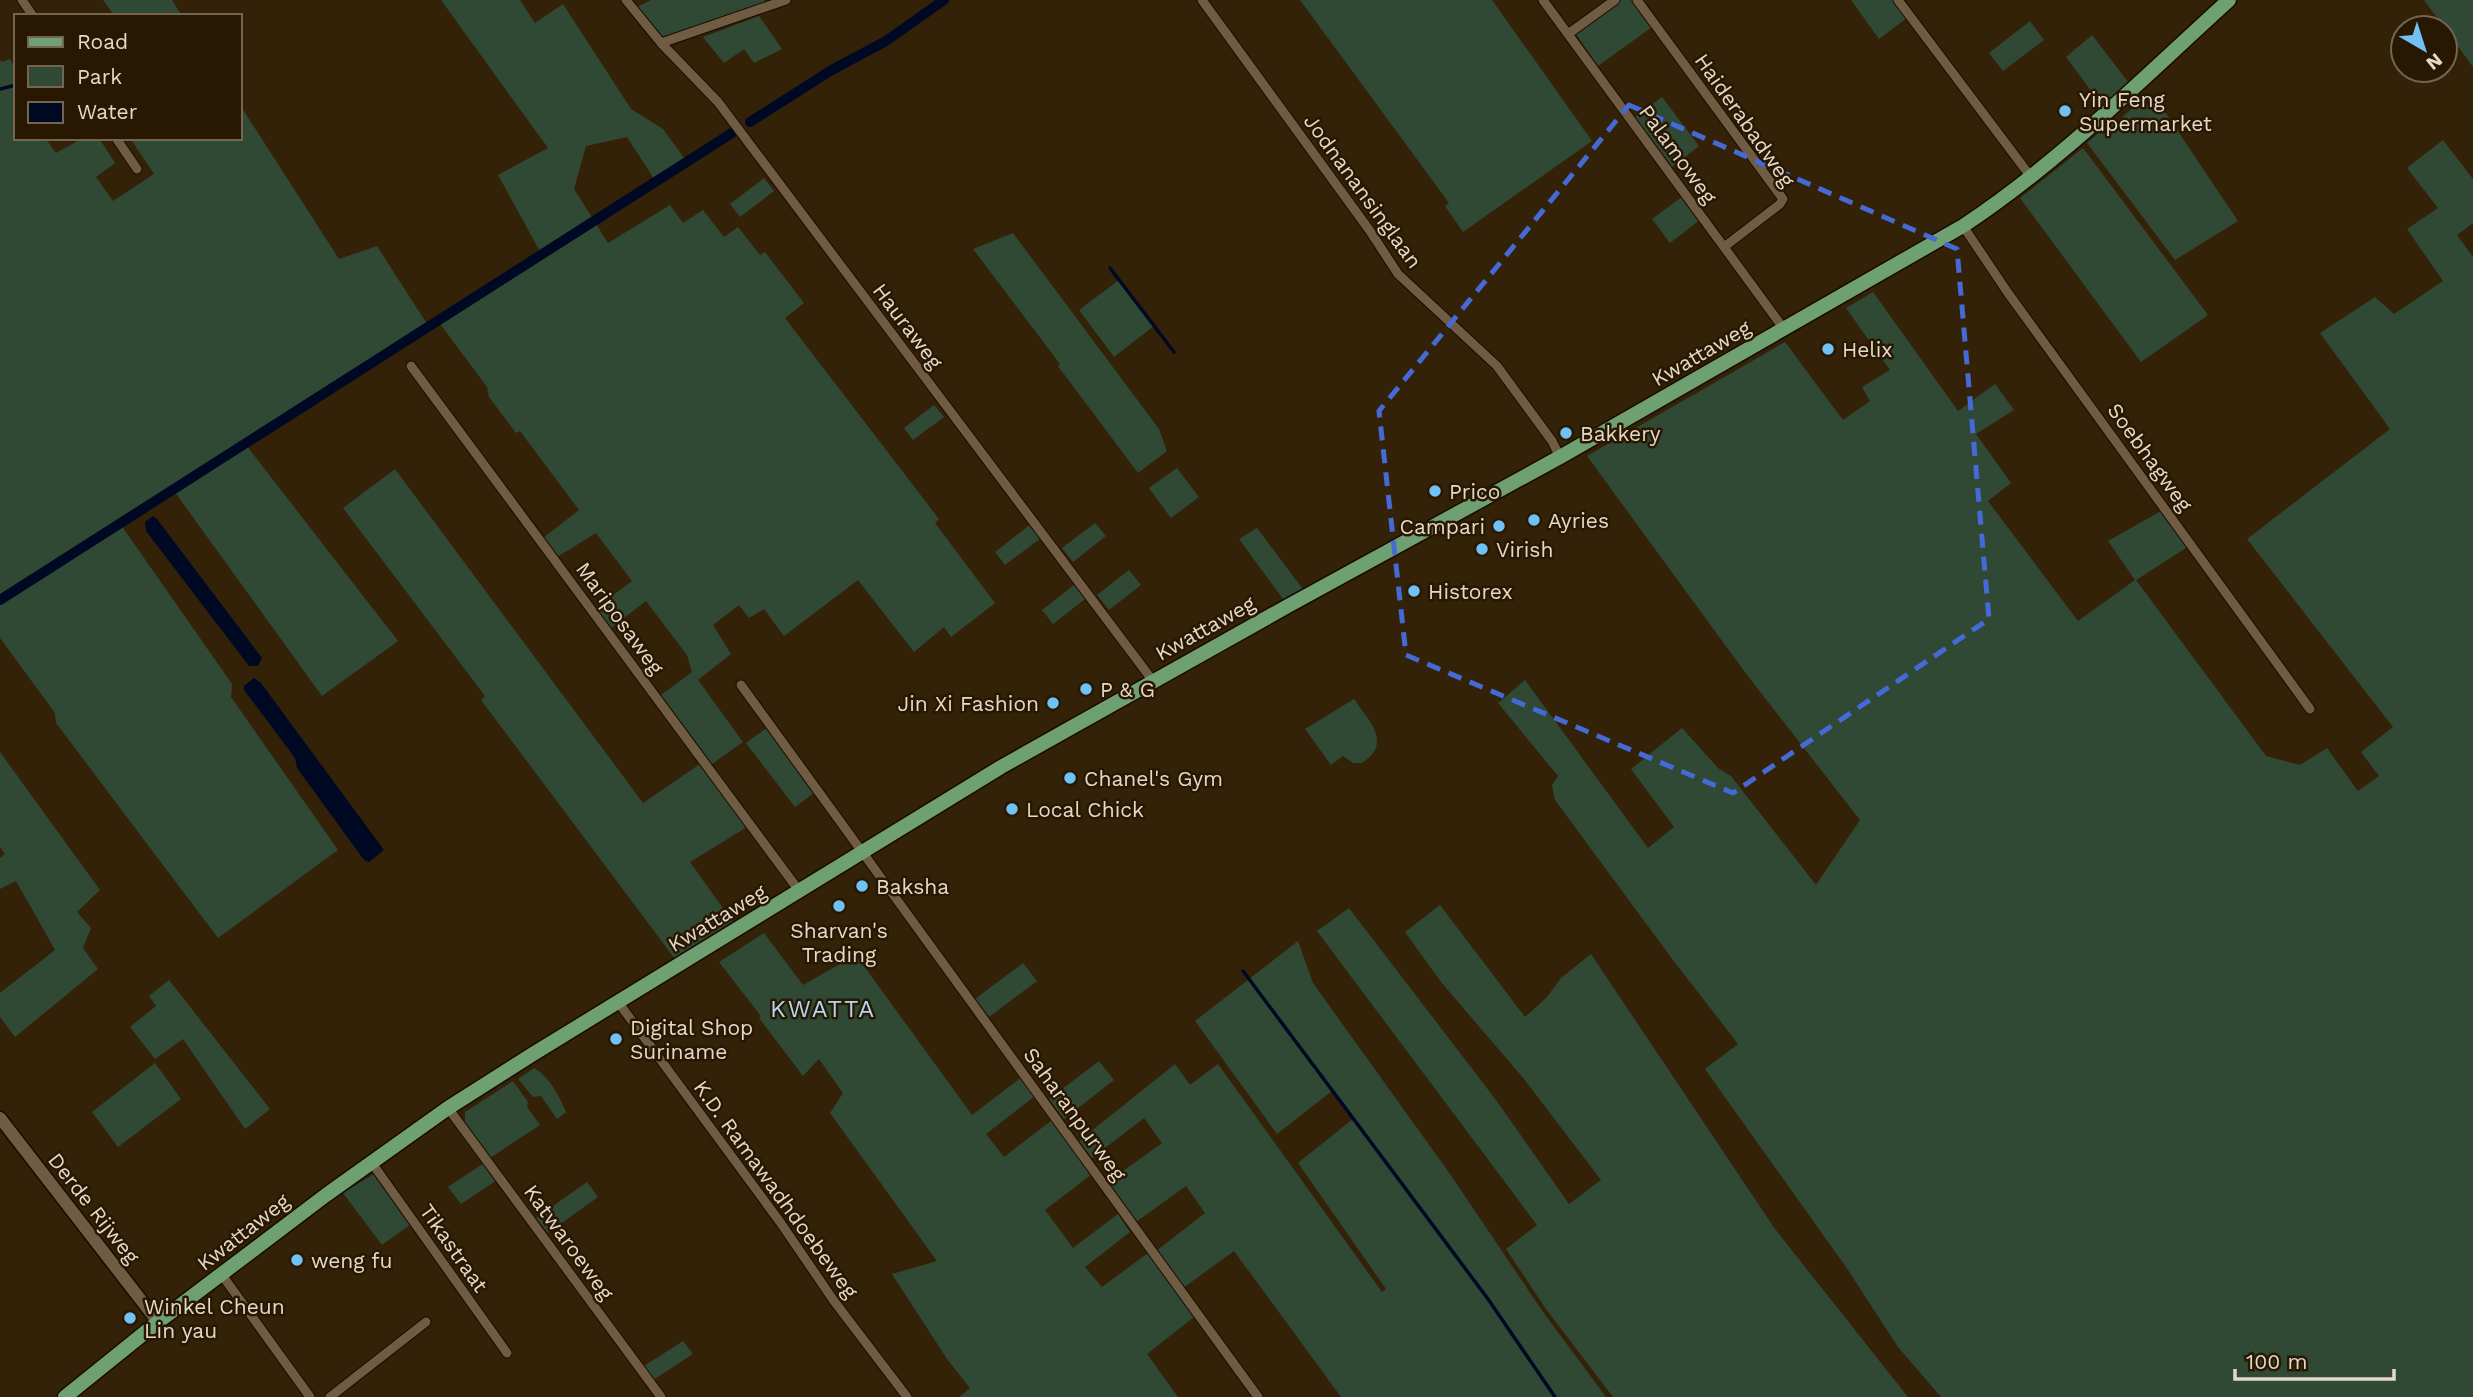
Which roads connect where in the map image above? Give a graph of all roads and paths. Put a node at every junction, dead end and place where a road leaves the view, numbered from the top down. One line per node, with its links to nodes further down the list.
1 (626, 0): 10 (street, Hauraweg)
2 (786, 0): 10 (street)
3 (1202, 0): 18 (street, Jodnanansinglaan)
4 (1543, 0): 9 (street, Palamoweg)
5 (1615, 0): 9 (street)
6 (1637, 0): 15 (street, Haiderabadweg)
7 (1898, 0): 13 (street)
8 (2229, 0): 13 (main road, Kwattaweg)
9 (1568, 34): 15 (street, Palamoweg)
10 (661, 43): 19 (street, Hauraweg)
11 (117, 140): 12 (street)
12 (136, 169)
13 (2031, 177): 14 (main road, Kwattaweg)
14 (1963, 226): 16 (main road, Kwattaweg); 21 (street, Soebhagweg)
15 (1724, 247): 16 (street, Palamoweg)
16 (1784, 330): 18 (main road, Kwattaweg)
17 (411, 366): 23 (street, Mariposaweg)
18 (1560, 457): 19 (main road, Kwattaweg)
19 (1153, 681): 22 (main road, Kwattaweg)
20 (741, 685): 22 (street, Saharanpurweg)
21 (2310, 709)
22 (863, 853): 23 (main road, Kwattaweg); 37 (street, Saharanpurweg)
23 (800, 892): 24 (main road, Kwattaweg)
24 (618, 1002): 25 (main road, Kwattaweg); 36 (street, K.D. Ramawadhdoebeweg)
25 (448, 1108): 27 (main road, Kwattaweg); 35 (street, Katwaroeweg)
26 (0, 1118): 29 (street, Derde Rijweg)
27 (372, 1163): 28 (main road, Kwattaweg); 31 (street, Tikastraat)
28 (222, 1275): 29 (main road, Kwattaweg); 33 (street)
29 (158, 1322): 32 (main road, Kwattaweg)
30 (426, 1322): 34 (street)
31 (507, 1353)
32 (65, 1397)
33 (310, 1397)
34 (330, 1397)
35 (661, 1397)
36 (907, 1397)
37 (1258, 1397)

